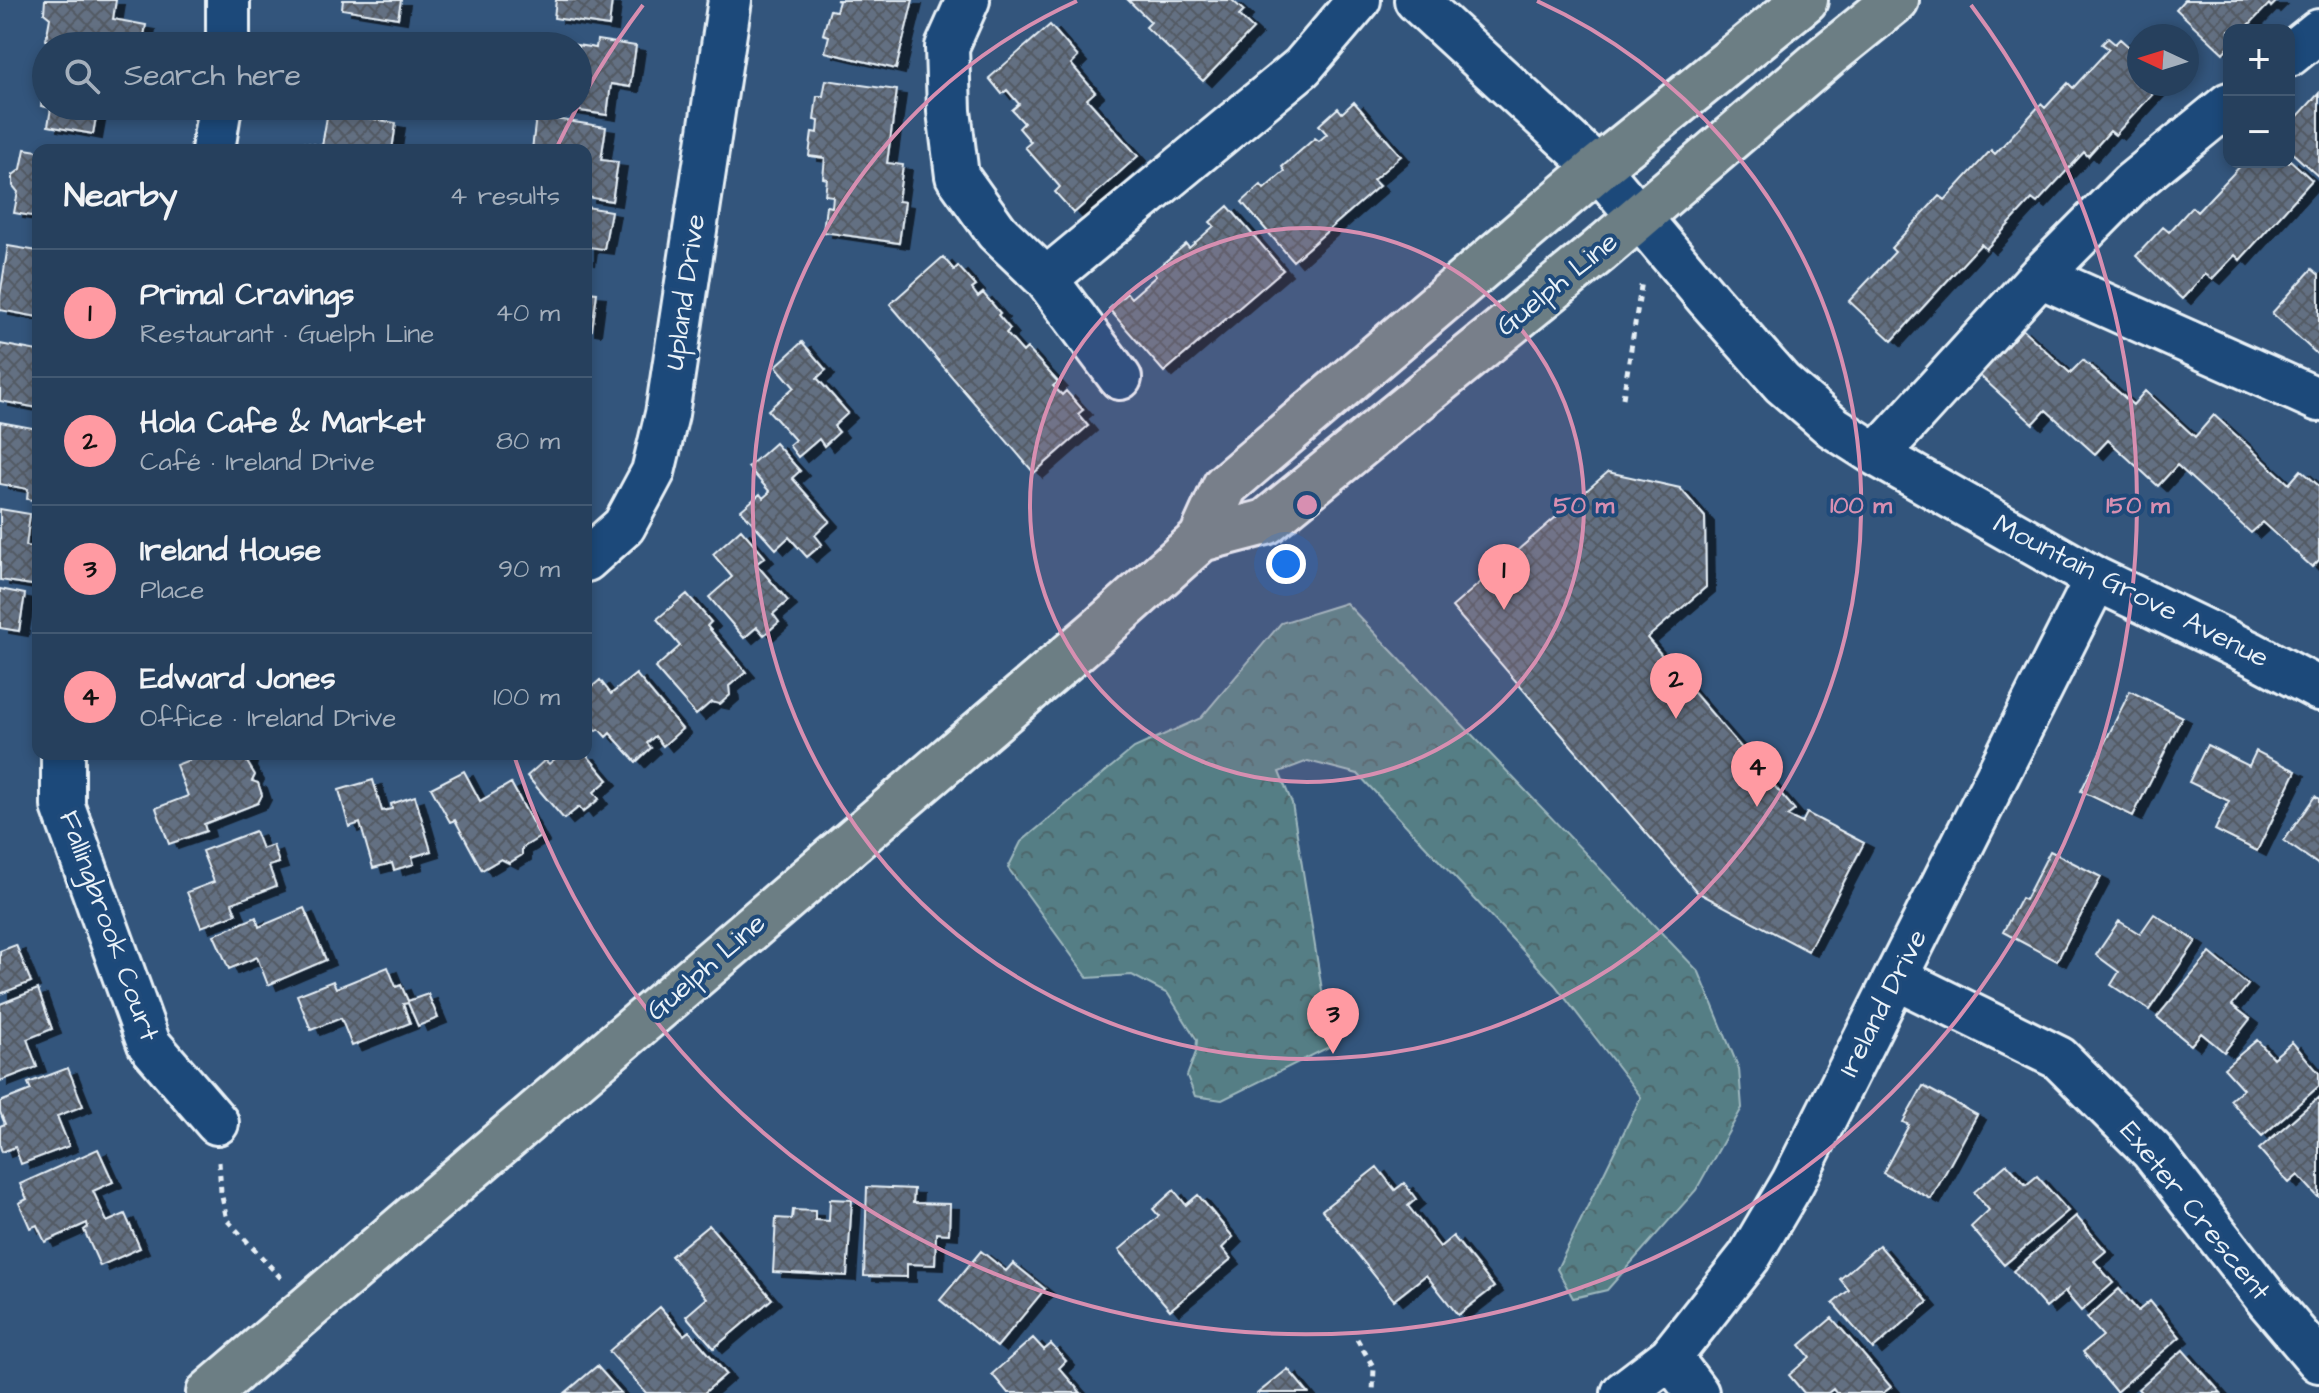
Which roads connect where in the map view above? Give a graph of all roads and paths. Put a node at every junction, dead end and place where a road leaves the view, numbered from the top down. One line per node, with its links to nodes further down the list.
1 (228, 0): 9 (street)
2 (730, 0): 24 (street, Upland Drive)
3 (968, 0): 18 (street)
4 (1359, 0): 18 (street)
5 (1416, 0): 14 (street, Mountain Grove Avenue)
6 (1805, 0): 14 (main road, Guelph Line)
7 (1896, 0): 15 (main road, Guelph Line)
8 (2319, 31): 10 (street)
9 (228, 32)
10 (2295, 50)
11 (2223, 109): 17 (street)
12 (218, 120): 13 (street)
13 (214, 144)
14 (1598, 168): 15 (street, Mountain Grove Avenue); 23 (main road, Guelph Line)
15 (1639, 216): 16 (street, Mountain Grove Avenue); 23 (main road, Guelph Line)
16 (1670, 254): 20 (path); 22 (street, Mountain Grove Avenue)
17 (2040, 276): 21 (street); 22 (street)
18 (1046, 279): 19 (street)
19 (1120, 378)
20 (1623, 398)
21 (2319, 400)
22 (1877, 455): 25 (street, Mountain Grove Avenue)
23 (1201, 539): 30 (main road, Guelph Line)
24 (592, 555)
25 (2096, 579): 26 (street, Mountain Grove Avenue); 28 (street, Ireland Drive)
26 (2319, 689)
27 (63, 760): 29 (street, Fallingbrook Court)
28 (1896, 978): 32 (street, Ireland Drive); 33 (street, Exeter Crescent)
29 (217, 1123): 30 (path)
30 (309, 1308): 34 (main road, Guelph Line)
31 (1357, 1339): 35 (path)
32 (1670, 1357): 36 (street, Ireland Drive); 37 (street)
33 (2319, 1361)
34 (209, 1393)
35 (1373, 1393)
36 (1623, 1393)
37 (1697, 1393)

